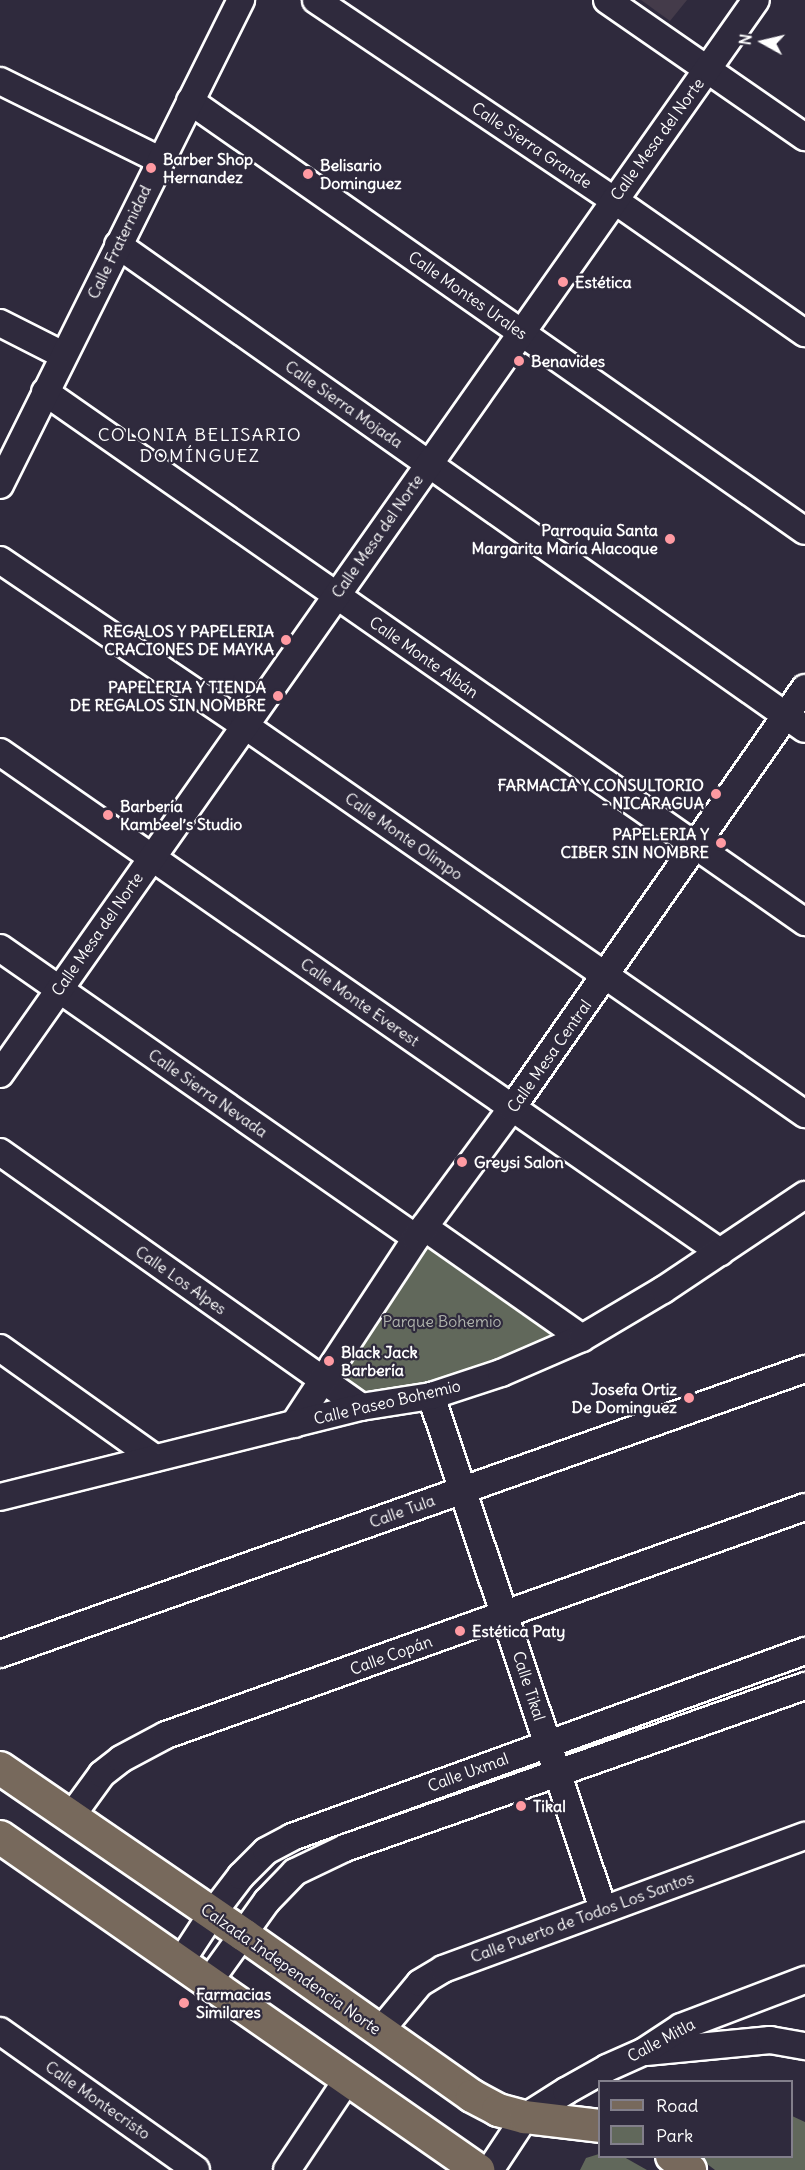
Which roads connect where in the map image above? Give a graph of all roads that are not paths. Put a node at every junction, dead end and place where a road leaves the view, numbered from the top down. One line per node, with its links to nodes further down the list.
1 (241, 0): 7 (street, Calle Fraternidad)
2 (316, 0): 10 (street, Calle Sierra Grande)
3 (607, 0): 5 (street)
4 (756, 0): 5 (street, Calle Mesa del Norte)
5 (707, 69): 8 (street); 10 (street, Calle Mesa del Norte)
6 (0, 81): 9 (street)
7 (190, 101): 9 (street, Calle Fraternidad); 13 (street, Calle Montes Urales)
8 (805, 137)
9 (160, 160): 11 (street, Calle Fraternidad)
10 (614, 200): 13 (street, Calle Mesa del Norte); 14 (street, Calle Sierra Grande)
11 (118, 245): 15 (street, Calle Fraternidad); 17 (street, Calle Sierra Mojada)
12 (0, 323): 15 (street)
13 (520, 332): 17 (street, Calle Mesa del Norte); 19 (street, Calle Montes Urales)
14 (805, 333)
15 (63, 355): 16 (street, Calle Fraternidad)
16 (45, 392): 18 (street, Calle Fraternidad); 21 (street, Calle Monte Albán)
17 (428, 464): 21 (street, Calle Mesa del Norte); 23 (street, Calle Sierra Mojada)
18 (0, 485)
19 (805, 531)
20 (0, 560): 24 (street, Calle Monte Olimpo)
21 (335, 595): 24 (street, Calle Mesa del Norte); 26 (street, Calle Monte Albán)
22 (805, 688): 23 (street, Calle Mesa Central)
23 (796, 722): 26 (street, Calle Mesa Central)
24 (244, 725): 27 (street, Calle Mesa del Norte); 30 (street, Calle Monte Olimpo)
25 (0, 752): 27 (street, Calle Monte Everest)
26 (694, 845): 28 (street, Calle Monte Albán); 30 (street, Calle Mesa Central)
27 (151, 857): 31 (street, Calle Mesa del Norte); 33 (street, Calle Monte Everest)
28 (805, 922)
29 (0, 948): 31 (street, Calle Sierra Nevada)
30 (604, 975): 33 (street, Calle Mesa Central); 34 (street, Calle Monte Olimpo)
31 (58, 989): 32 (street, Calle Mesa del Norte); 37 (street, Calle Sierra Nevada)
32 (0, 1074)
33 (512, 1108): 37 (street, Calle Mesa Central); 38 (street, Calle Monte Everest)
34 (805, 1114)
35 (0, 1152): 42 (street, Calle Los Alpes)
36 (805, 1196): 38 (street, Calle Paseo Bohemio)
37 (420, 1233): 39 (street, Calle Sierra Nevada); 42 (street, Calle Mesa Central)
38 (720, 1252): 39 (street, Calle Paseo Bohemio)
39 (582, 1338): 43 (street, Calle Paseo Bohemio)
40 (0, 1348): 46 (street)
41 (805, 1369): 47 (street, Calle Tula)
42 (324, 1380): 44 (street, Calle Los Alpes); 45 (street, Calle Mesa Central)
43 (431, 1396): 44 (street, Calle Paseo Bohemio); 47 (street, Calle Tikal)
44 (361, 1407): 45 (street, Calle Paseo Bohemio)
45 (294, 1424): 46 (street, Calle Paseo Bohemio)
46 (155, 1458): 48 (street, Calle Paseo Bohemio)
47 (464, 1490): 50 (street, Calle Tikal); 52 (street, Calle Tula)
48 (0, 1497)
49 (805, 1507): 50 (street, Calle Copán)
50 (505, 1614): 54 (street, Calle Tikal); 57 (street, Calle Copán)
51 (805, 1651): 54 (street, Calle Uxmal)
52 (0, 1654)
53 (805, 1686): 56 (street, Calle Uxmal)
54 (548, 1742): 56 (street, Calle Tikal); 61 (street, Calle Uxmal)
55 (0, 1768): 57 (main road, Calzada Independencia Norte)
56 (558, 1774): 60 (street, Calle Tikal); 62 (street, Calle Uxmal)
57 (70, 1818): 61 (main road, Calzada Independencia Norte)
58 (805, 1836): 60 (street, Calle Puerto de Todos Los Santos)
59 (0, 1837): 63 (main road)
60 (603, 1909): 67 (street, Calle Puerto de Todos Los Santos)
61 (212, 1914): 62 (main road, Calzada Independencia Norte); 63 (street, Calle Uxmal)
62 (244, 1935): 65 (street, Calle Uxmal); 67 (main road, Calzada Independencia Norte)
63 (180, 1963): 65 (main road)
64 (805, 1980): 69 (street, Calle Mitla)
65 (208, 1983): 70 (main road)
66 (0, 2031): 74 (street, Calle Montecristo)
67 (380, 2031): 71 (main road, Calzada Independencia Norte)
68 (805, 2046): 69 (street)
69 (643, 2052): 71 (street, Calle Mitla)
70 (346, 2079): 75 (street); 76 (main road)
71 (525, 2117): 72 (main road, Calzada Independencia Norte); 77 (street)
72 (598, 2126)
73 (673, 2158): 78 (main road)
74 (196, 2170)
75 (287, 2170)
76 (478, 2170)
77 (490, 2170)
78 (690, 2170)

